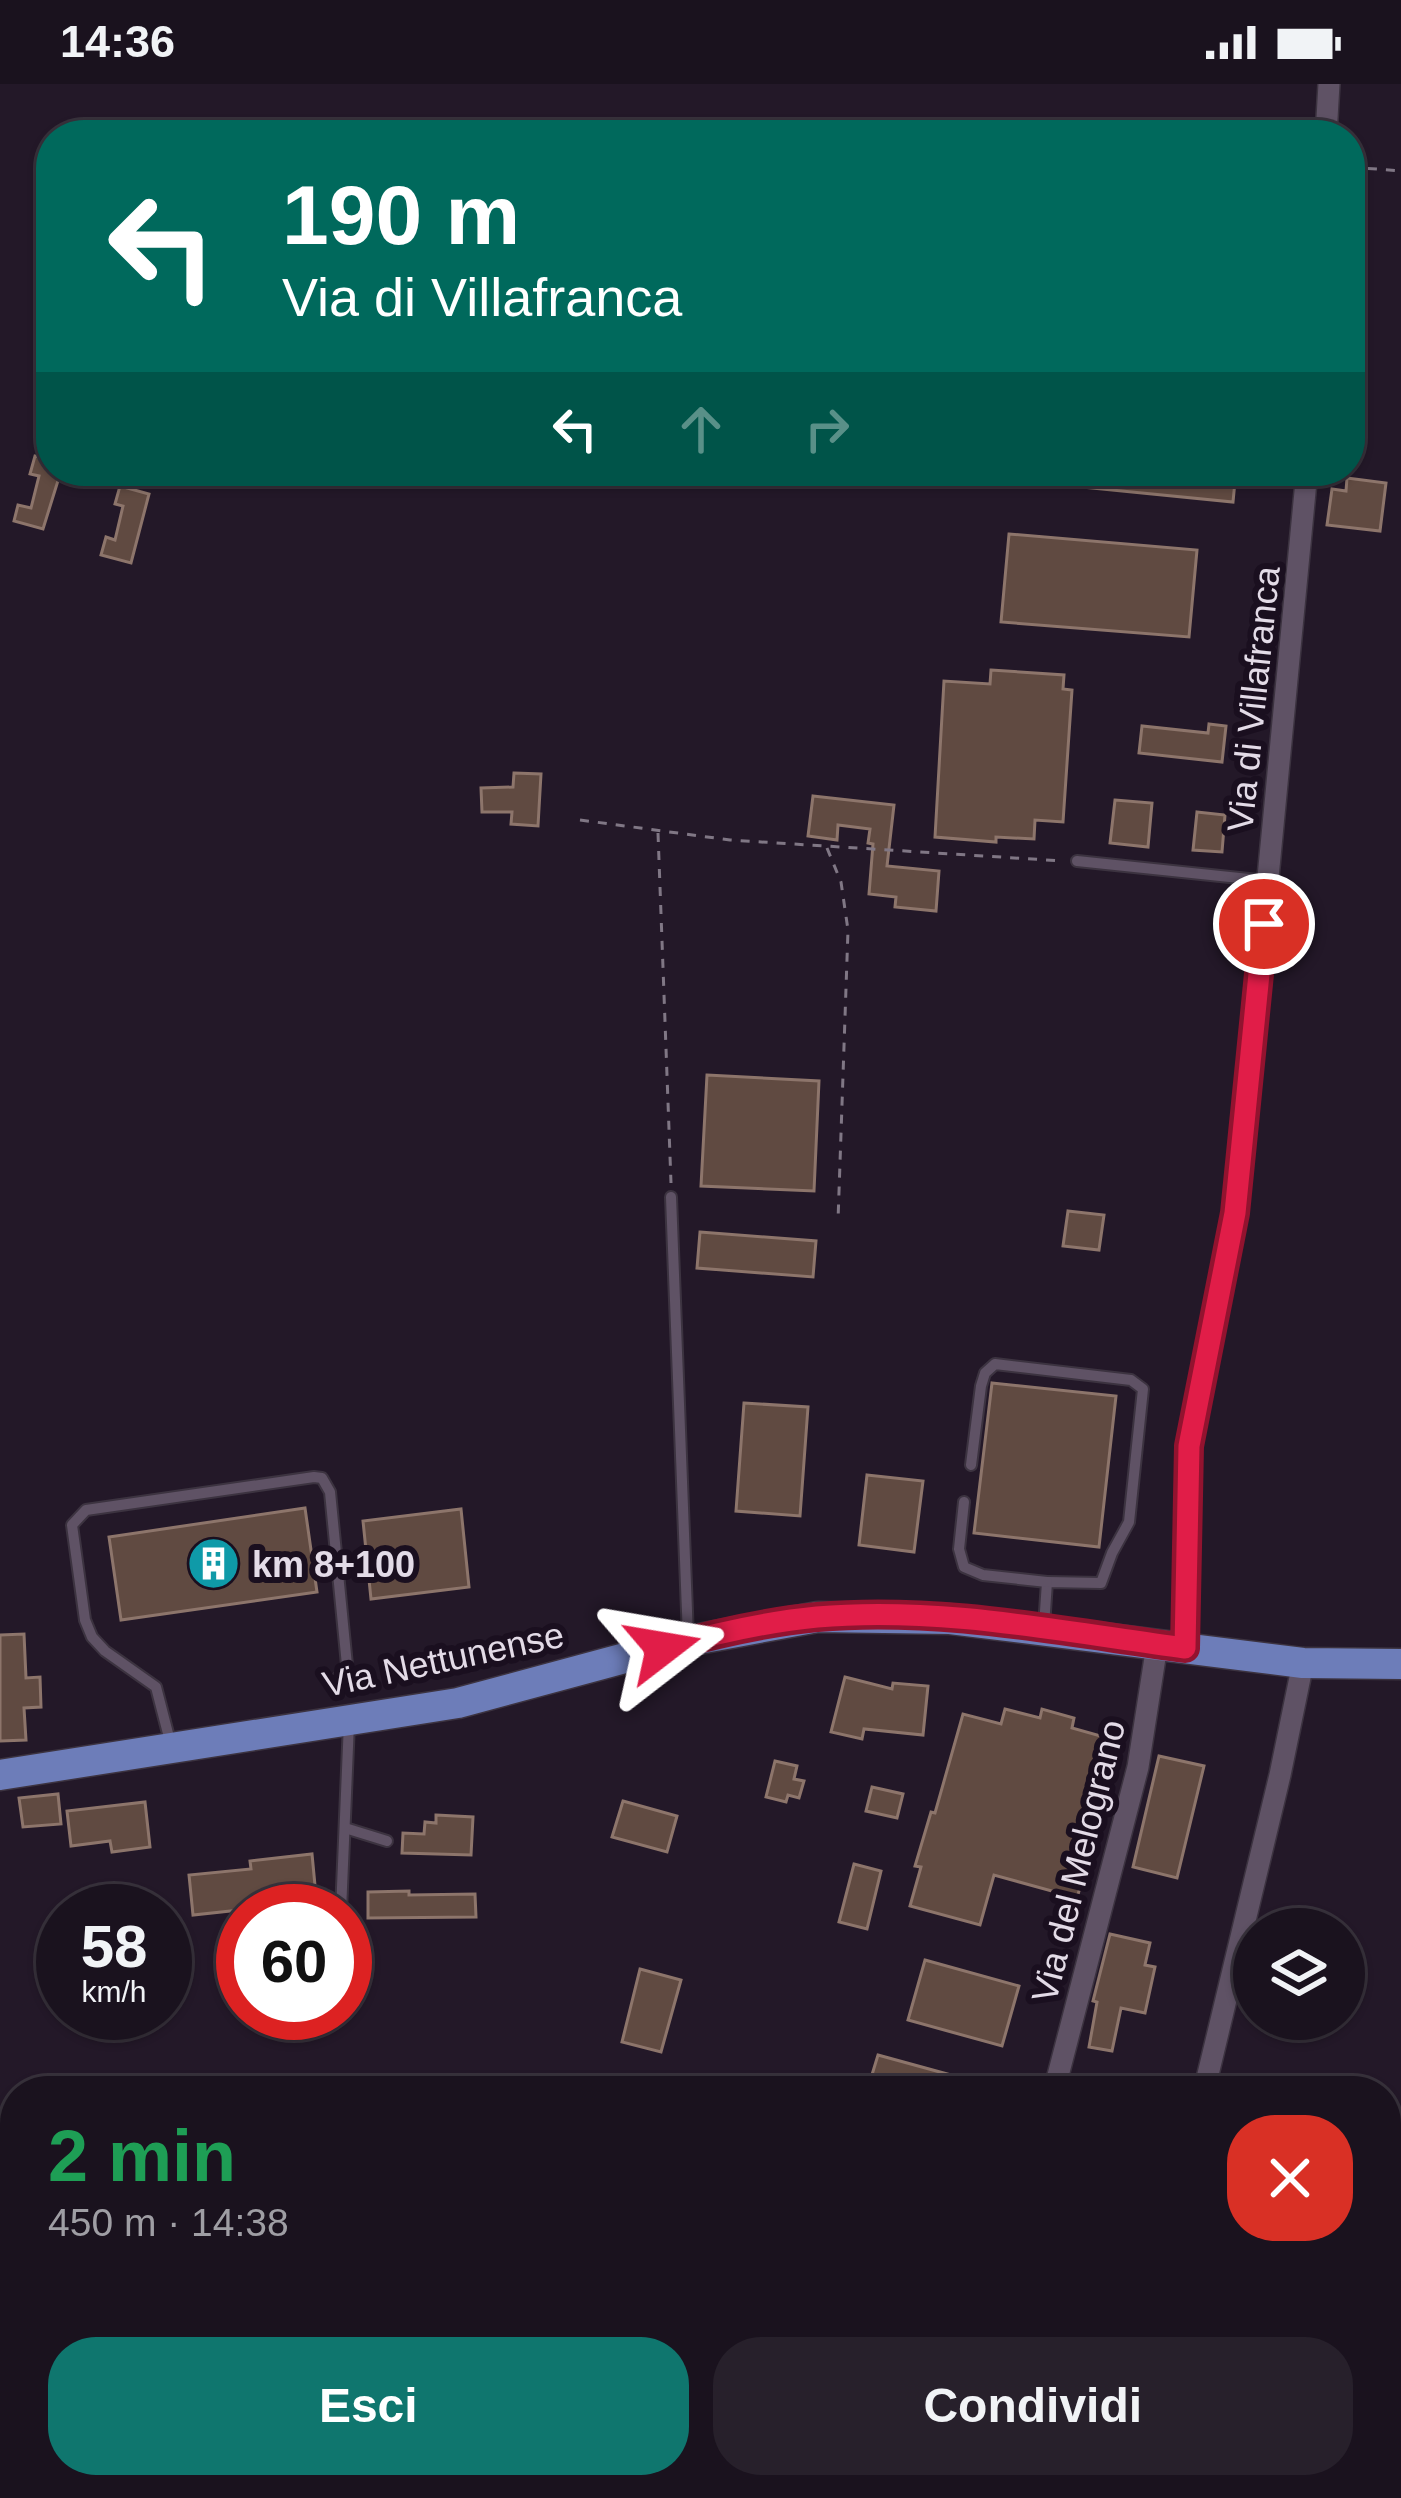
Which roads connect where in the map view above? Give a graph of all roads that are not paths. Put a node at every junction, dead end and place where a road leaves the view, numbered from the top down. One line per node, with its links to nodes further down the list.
1 (1329, 84): 2 (street)
2 (1327, 120)
3 (1306, 486): 5 (street, Via di Villafranca)
4 (1077, 861): 5 (lane)
5 (1268, 881): 12 (street, Via di Villafranca)
6 (671, 1197): 11 (lane)
7 (971, 1466): 9 (lane)
8 (964, 1502): 9 (lane)
9 (1047, 1582): 10 (lane)
10 (1044, 1630): 11 (main road, Via Nettunense); 12 (main road, Via Nettunense)
11 (688, 1641): 16 (main road, Via Nettunense)
12 (1171, 1647): 13 (main road, Via Nettunense); 22 (street, Via del Melograno)
13 (1303, 1663): 14 (main road, Via Nettunense); 23 (street)
14 (1401, 1664)
15 (335, 1682): 17 (lane)
16 (350, 1720): 17 (main road, Via Nettunense); 19 (lane)
17 (172, 1748): 18 (main road, Via Nettunense)
18 (0, 1775)
19 (345, 1828): 20 (lane); 21 (lane)
20 (387, 1841)
21 (342, 1884)
22 (1058, 2076)
23 (1208, 2076)

